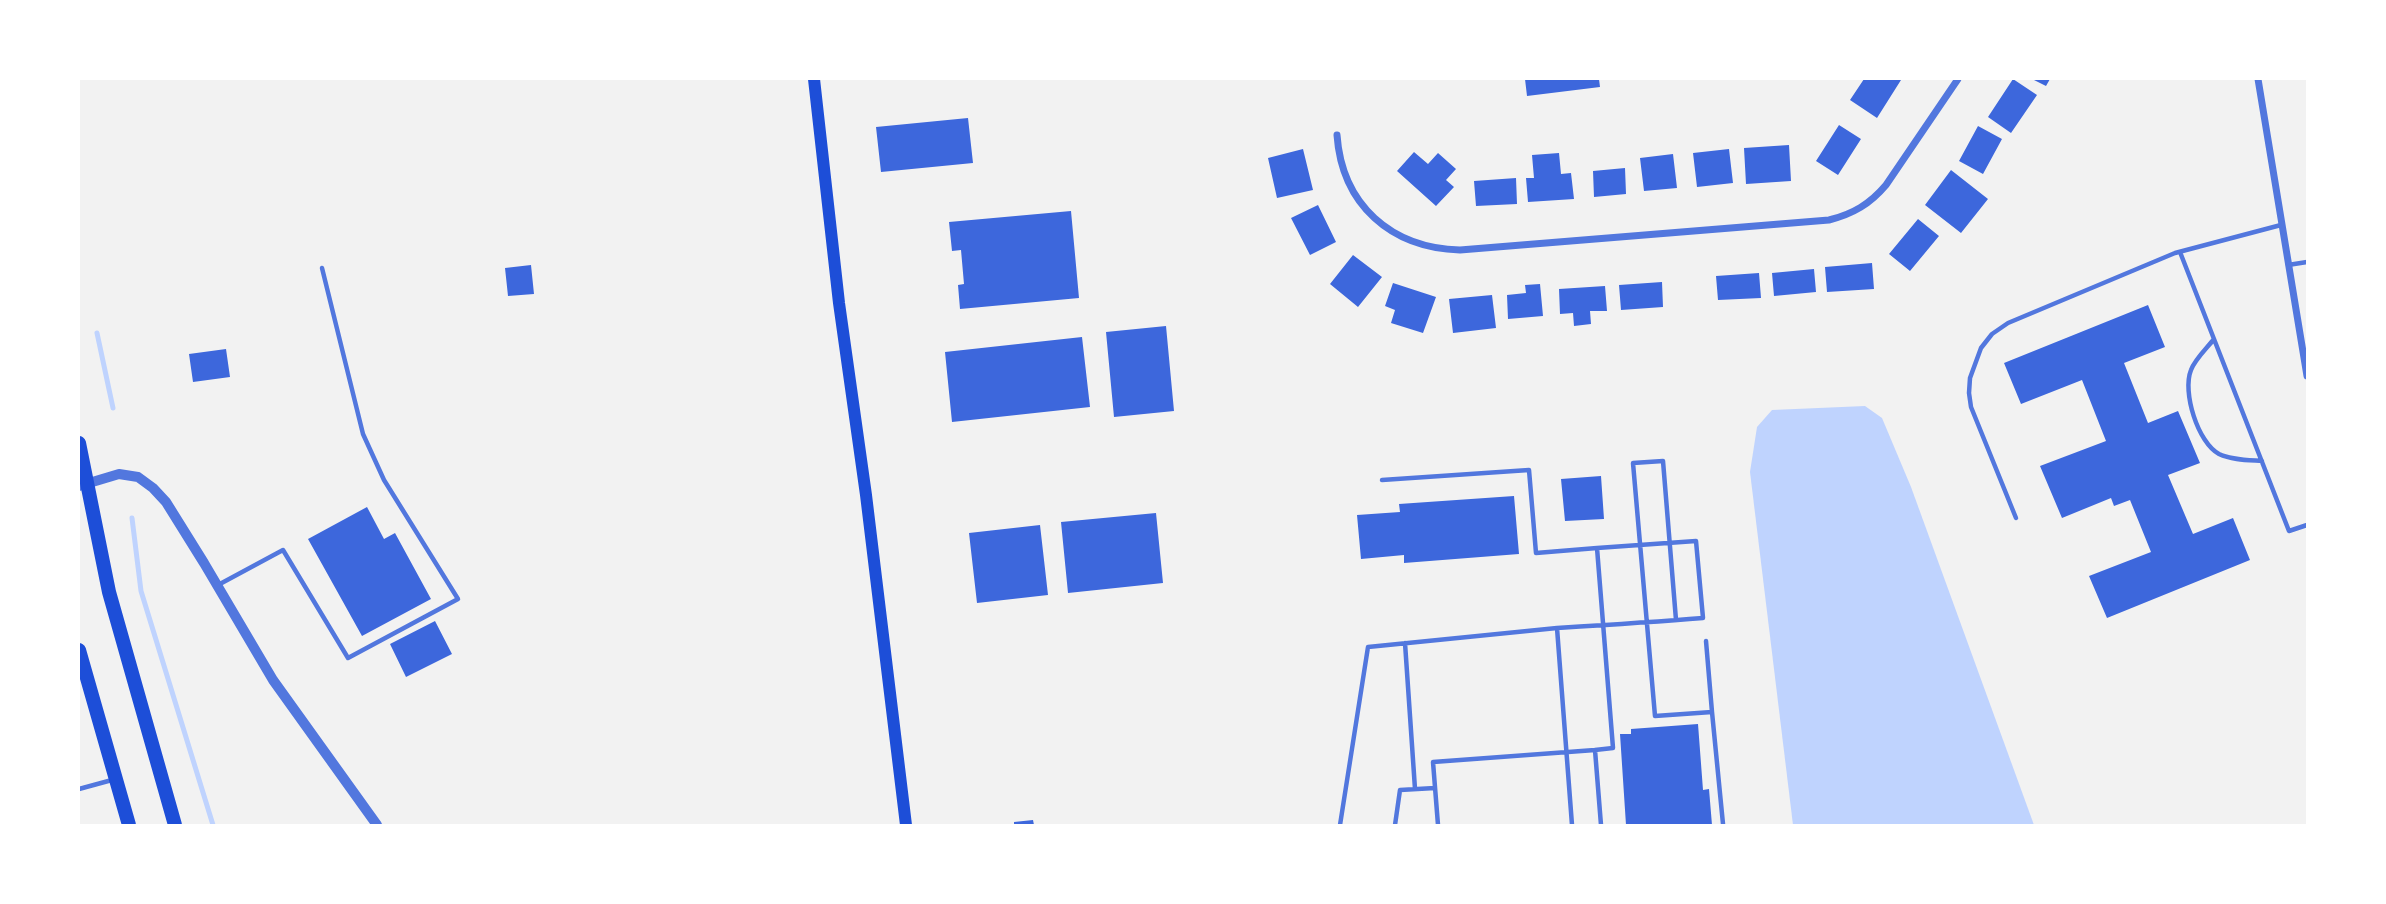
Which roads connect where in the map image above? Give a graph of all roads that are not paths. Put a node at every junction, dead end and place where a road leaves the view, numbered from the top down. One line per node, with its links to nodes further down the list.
1 (814, 79): 40 (main road)
2 (1958, 79): 4 (street)
3 (2258, 79): 5 (street)
4 (1337, 135)
5 (2281, 225): 6 (lane); 8 (street)
6 (2180, 252): 10 (lane); 16 (lane)
7 (2307, 262): 8 (lane)
8 (2288, 265): 11 (street)
9 (322, 268): 21 (lane)
10 (2214, 339): 13 (lane); 13 (lane)
11 (2307, 376)
12 (79, 443): 15 (main road)
13 (2262, 461): 17 (lane)
14 (1382, 480): 20 (lane)
15 (82, 483): 21 (street); 38 (main road)
16 (2016, 518)
17 (2307, 525)
18 (1669, 543): 19 (lane); 19 (lane); 22 (lane); 22 (lane)
19 (1639, 545): 20 (lane); 23 (lane)
20 (1597, 548): 24 (lane)
21 (217, 586): 39 (street)
22 (1676, 620): 23 (lane)
23 (1646, 622): 24 (lane); 29 (lane)
24 (1603, 625): 25 (lane); 30 (lane)
25 (1557, 628): 27 (lane); 31 (lane)
26 (1706, 641): 29 (lane)
27 (1405, 643): 35 (lane); 41 (lane)
28 (79, 650): 32 (main road)
29 (1712, 712): 36 (lane)
30 (1595, 750): 31 (lane); 45 (lane)
31 (1566, 751): 33 (lane); 44 (lane)
32 (115, 779): 34 (lane); 37 (main road)
33 (1436, 788): 35 (lane); 43 (lane)
34 (79, 789)
35 (1415, 789): 42 (lane)
36 (1723, 824)
37 (129, 825)
38 (175, 825)
39 (377, 825)
40 (906, 825)
41 (1340, 825)
42 (1395, 825)
43 (1438, 825)
44 (1572, 825)
45 (1601, 825)

